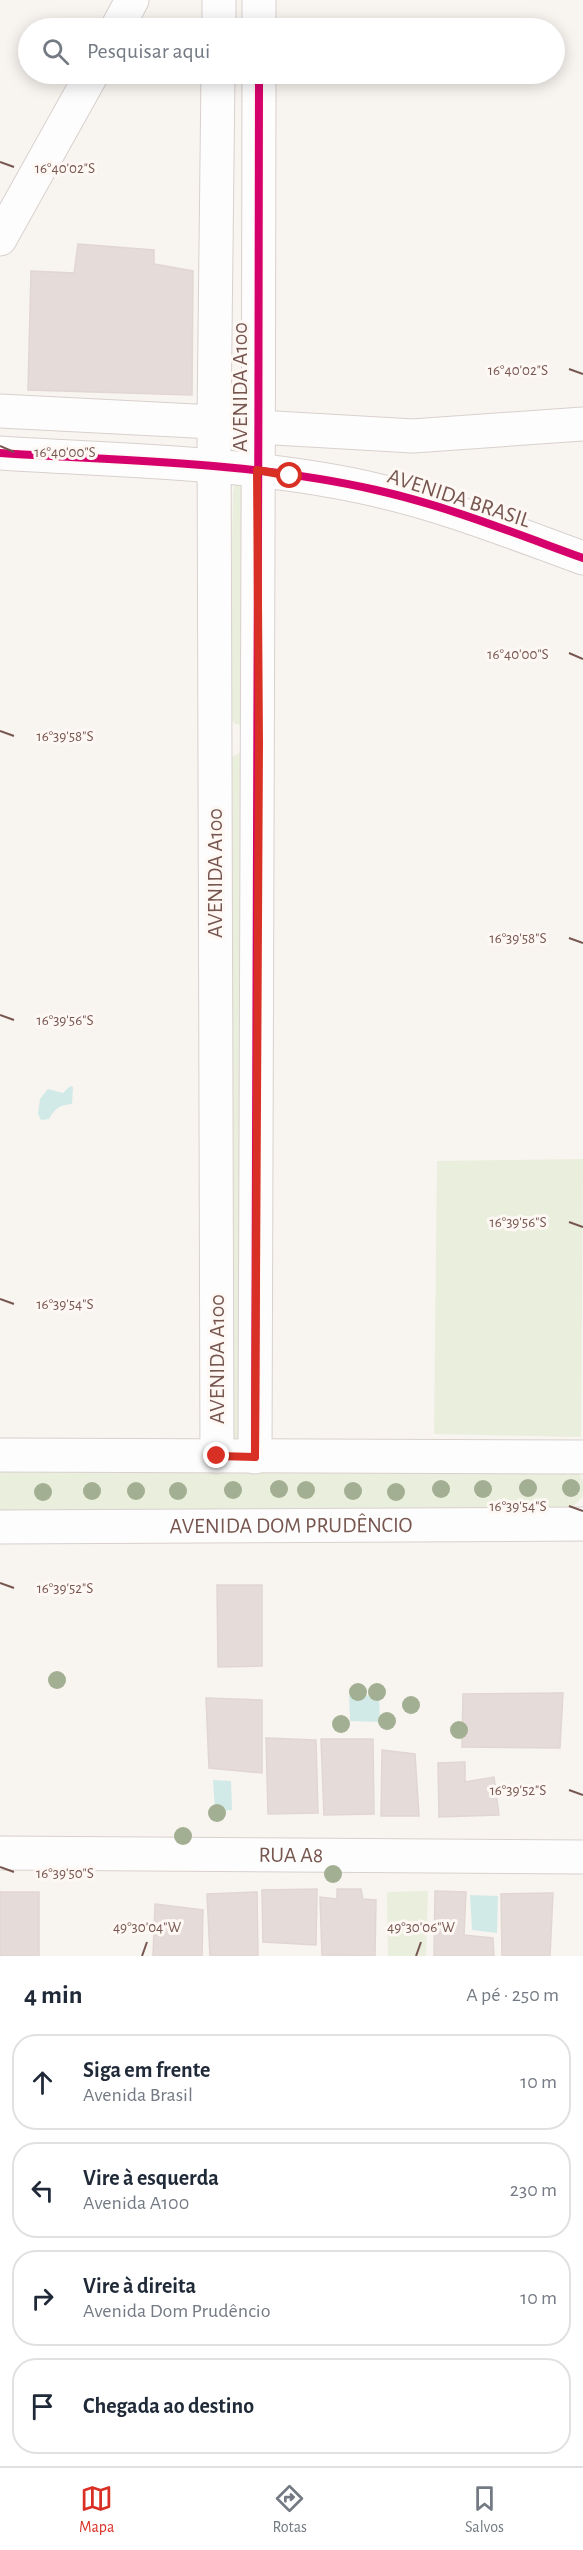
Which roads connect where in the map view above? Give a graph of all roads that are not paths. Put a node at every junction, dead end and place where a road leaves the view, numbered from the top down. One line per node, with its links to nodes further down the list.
1 (132, 0): 4 (street)
2 (219, 0): 5 (street)
3 (259, 0): 6 (street)
4 (122, 18)
5 (219, 18)
6 (259, 18)
7 (86, 84): 10 (street)
8 (218, 84): 13 (street, AVENIDA A100)
9 (259, 84): 15 (street, AVENIDA A100)
10 (10, 202): 11 (street)
11 (0, 239)
12 (0, 411): 13 (street, AVENIDA BRASIL)
13 (214, 422): 15 (street, AVENIDA BRASIL); 17 (street, AVENIDA A100)
14 (583, 424): 15 (street, AVENIDA BRASIL)
15 (258, 427): 18 (street, AVENIDA A100)
16 (0, 453): 17 (street, AVENIDA BRASIL)
17 (215, 467): 18 (street, AVENIDA BRASIL); 21 (street, AVENIDA A100)
18 (257, 470): 19 (street, AVENIDA BRASIL); 20 (street, AVENIDA A100)
19 (583, 558)
20 (259, 743): 21 (street); 24 (street, AVENIDA A100)
21 (214, 745): 23 (street, AVENIDA A100)
22 (0, 1455): 23 (street)
23 (217, 1456): 24 (street)
24 (255, 1457): 25 (street)
25 (583, 1457)
26 (583, 1524): 27 (street, AVENIDA DOM PRUDÊNCIO)
27 (0, 1527)
28 (0, 1853): 29 (street, RUA A8)
29 (583, 1857)

